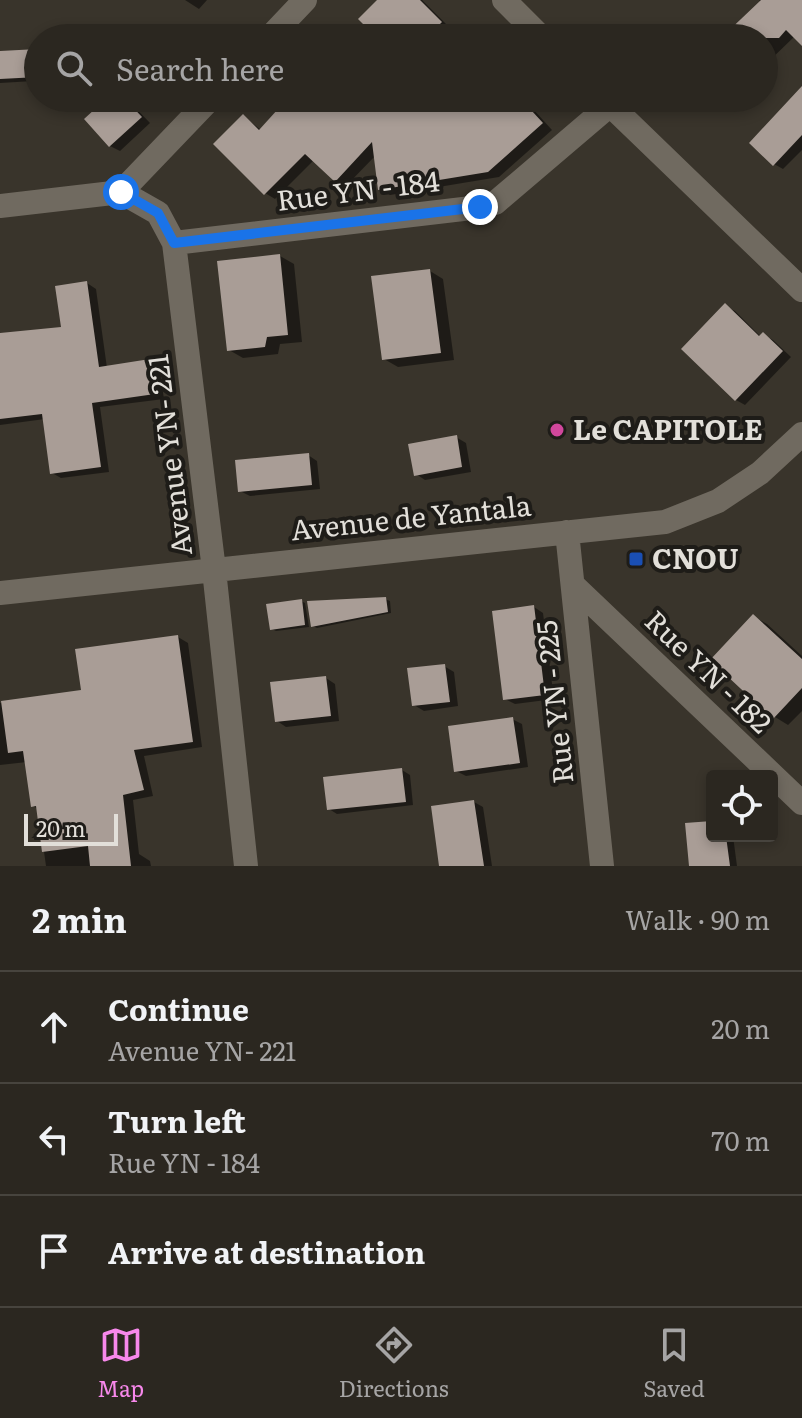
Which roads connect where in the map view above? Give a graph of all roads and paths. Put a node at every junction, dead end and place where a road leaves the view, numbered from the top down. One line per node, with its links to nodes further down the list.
1 (305, 0): 3 (street)
2 (504, 0): 4 (street)
3 (282, 24)
4 (528, 24)
5 (198, 112): 8 (street)
6 (595, 112): 10 (street, Rue YN - 184)
7 (616, 112): 11 (street)
8 (121, 192): 9 (street); 10 (street, Avenue YN- 221)
9 (0, 206)
10 (174, 243): 14 (street, Avenue YN- 221)
11 (802, 290)
12 (802, 434): 13 (street, Avenue de Yantala)
13 (567, 532): 14 (street, Avenue de Yantala); 15 (street, Rue YN - 225)
14 (214, 570): 16 (street, Avenue de Yantala); 18 (street, Avenue YN- 221)
15 (573, 585): 17 (street, Rue YN - 182); 19 (street, Rue YN - 225)
16 (0, 593)
17 (802, 803)
18 (246, 866)
19 (602, 866)

